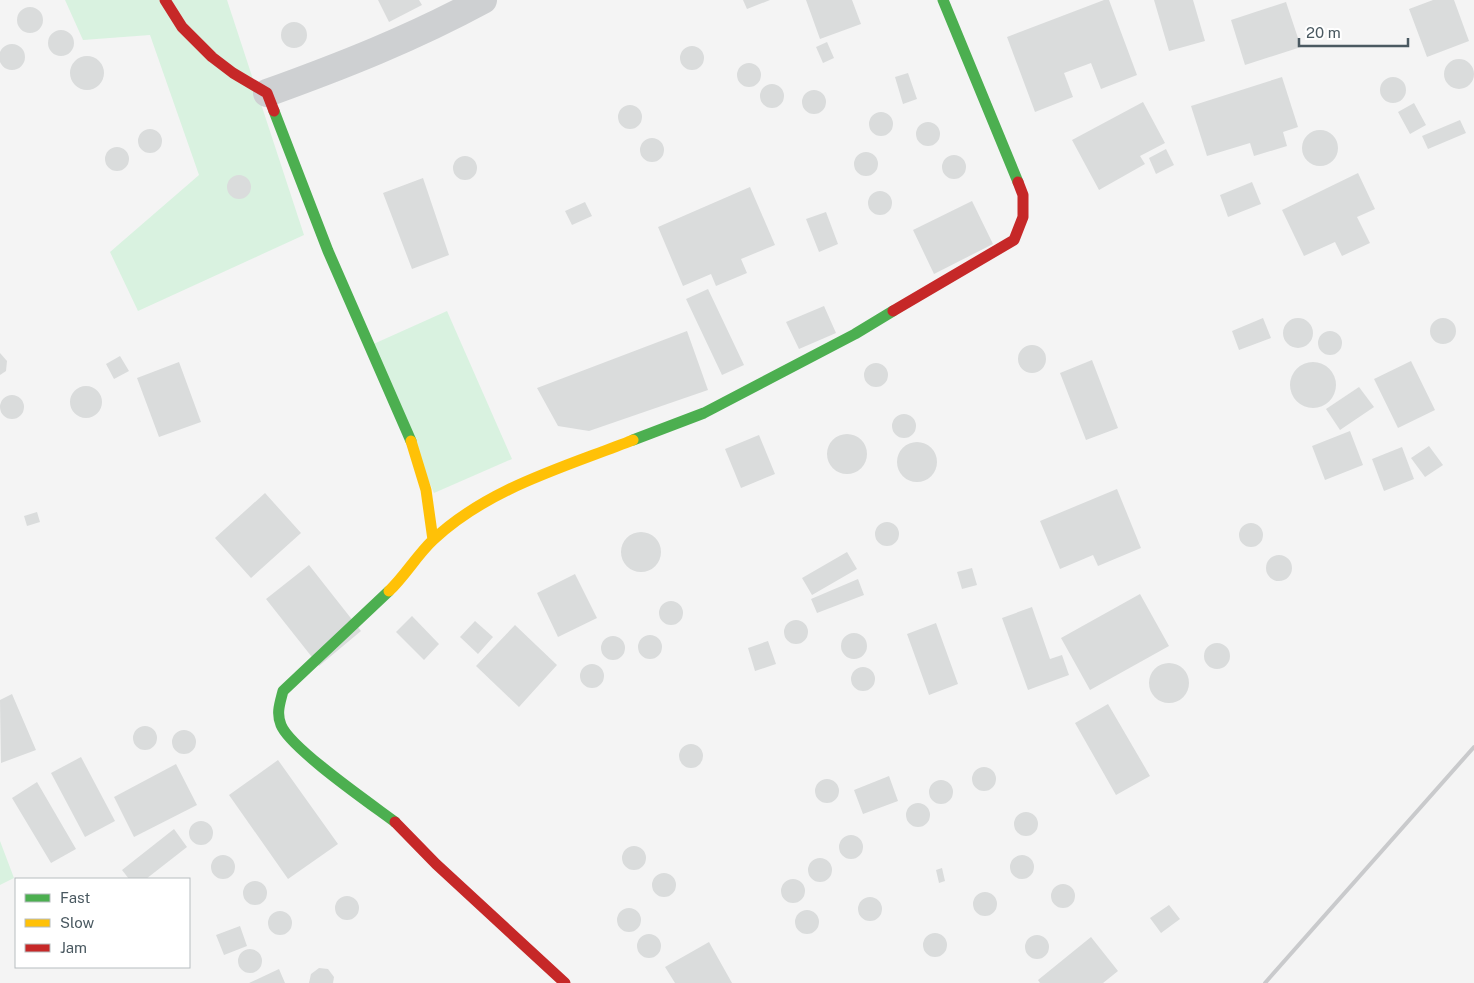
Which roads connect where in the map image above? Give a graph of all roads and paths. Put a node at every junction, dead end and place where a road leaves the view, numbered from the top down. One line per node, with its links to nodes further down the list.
1 (165, 0): 4 (street)
2 (483, 0): 4 (street)
3 (943, 0): 5 (street)
4 (267, 93): 5 (street)
5 (433, 540): 6 (street)
6 (565, 983)

